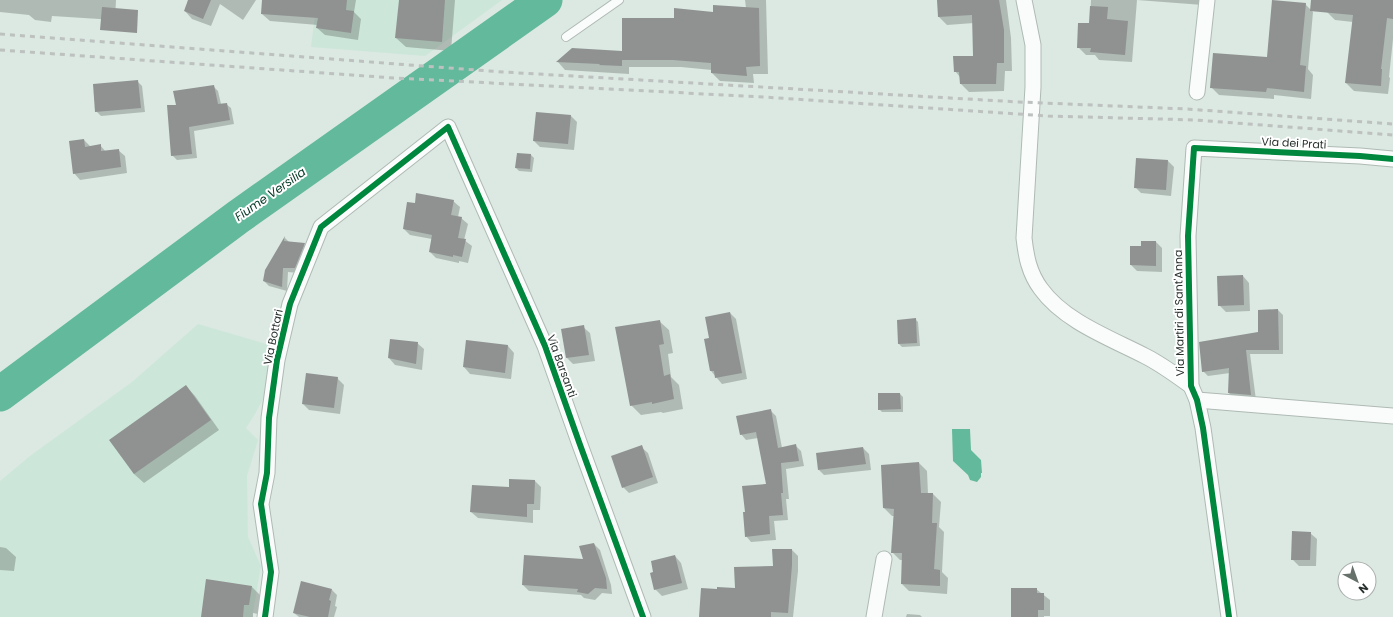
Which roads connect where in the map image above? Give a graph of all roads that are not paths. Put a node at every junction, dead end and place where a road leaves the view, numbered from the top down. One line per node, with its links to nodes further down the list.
1 (619, 0): 4 (lane)
2 (1024, 0): 9 (street, Via Martiri di Sant'Anna)
3 (1207, 0): 5 (street)
4 (566, 37)
5 (1197, 92)
6 (448, 127): 13 (street, Via Bottari); 14 (street, Via Barsanti)
7 (1194, 148): 8 (street, Via dei Prati); 9 (street, Via Martiri di Sant'Anna)
8 (1393, 159)
9 (1190, 386): 10 (street, Via Martiri di Sant'Anna)
10 (1197, 400): 11 (street); 16 (street, Via Martiri di Sant'Anna)
11 (1393, 416)
12 (884, 559): 15 (street)
13 (265, 617)
14 (643, 617)
15 (874, 617)
16 (1229, 617)

